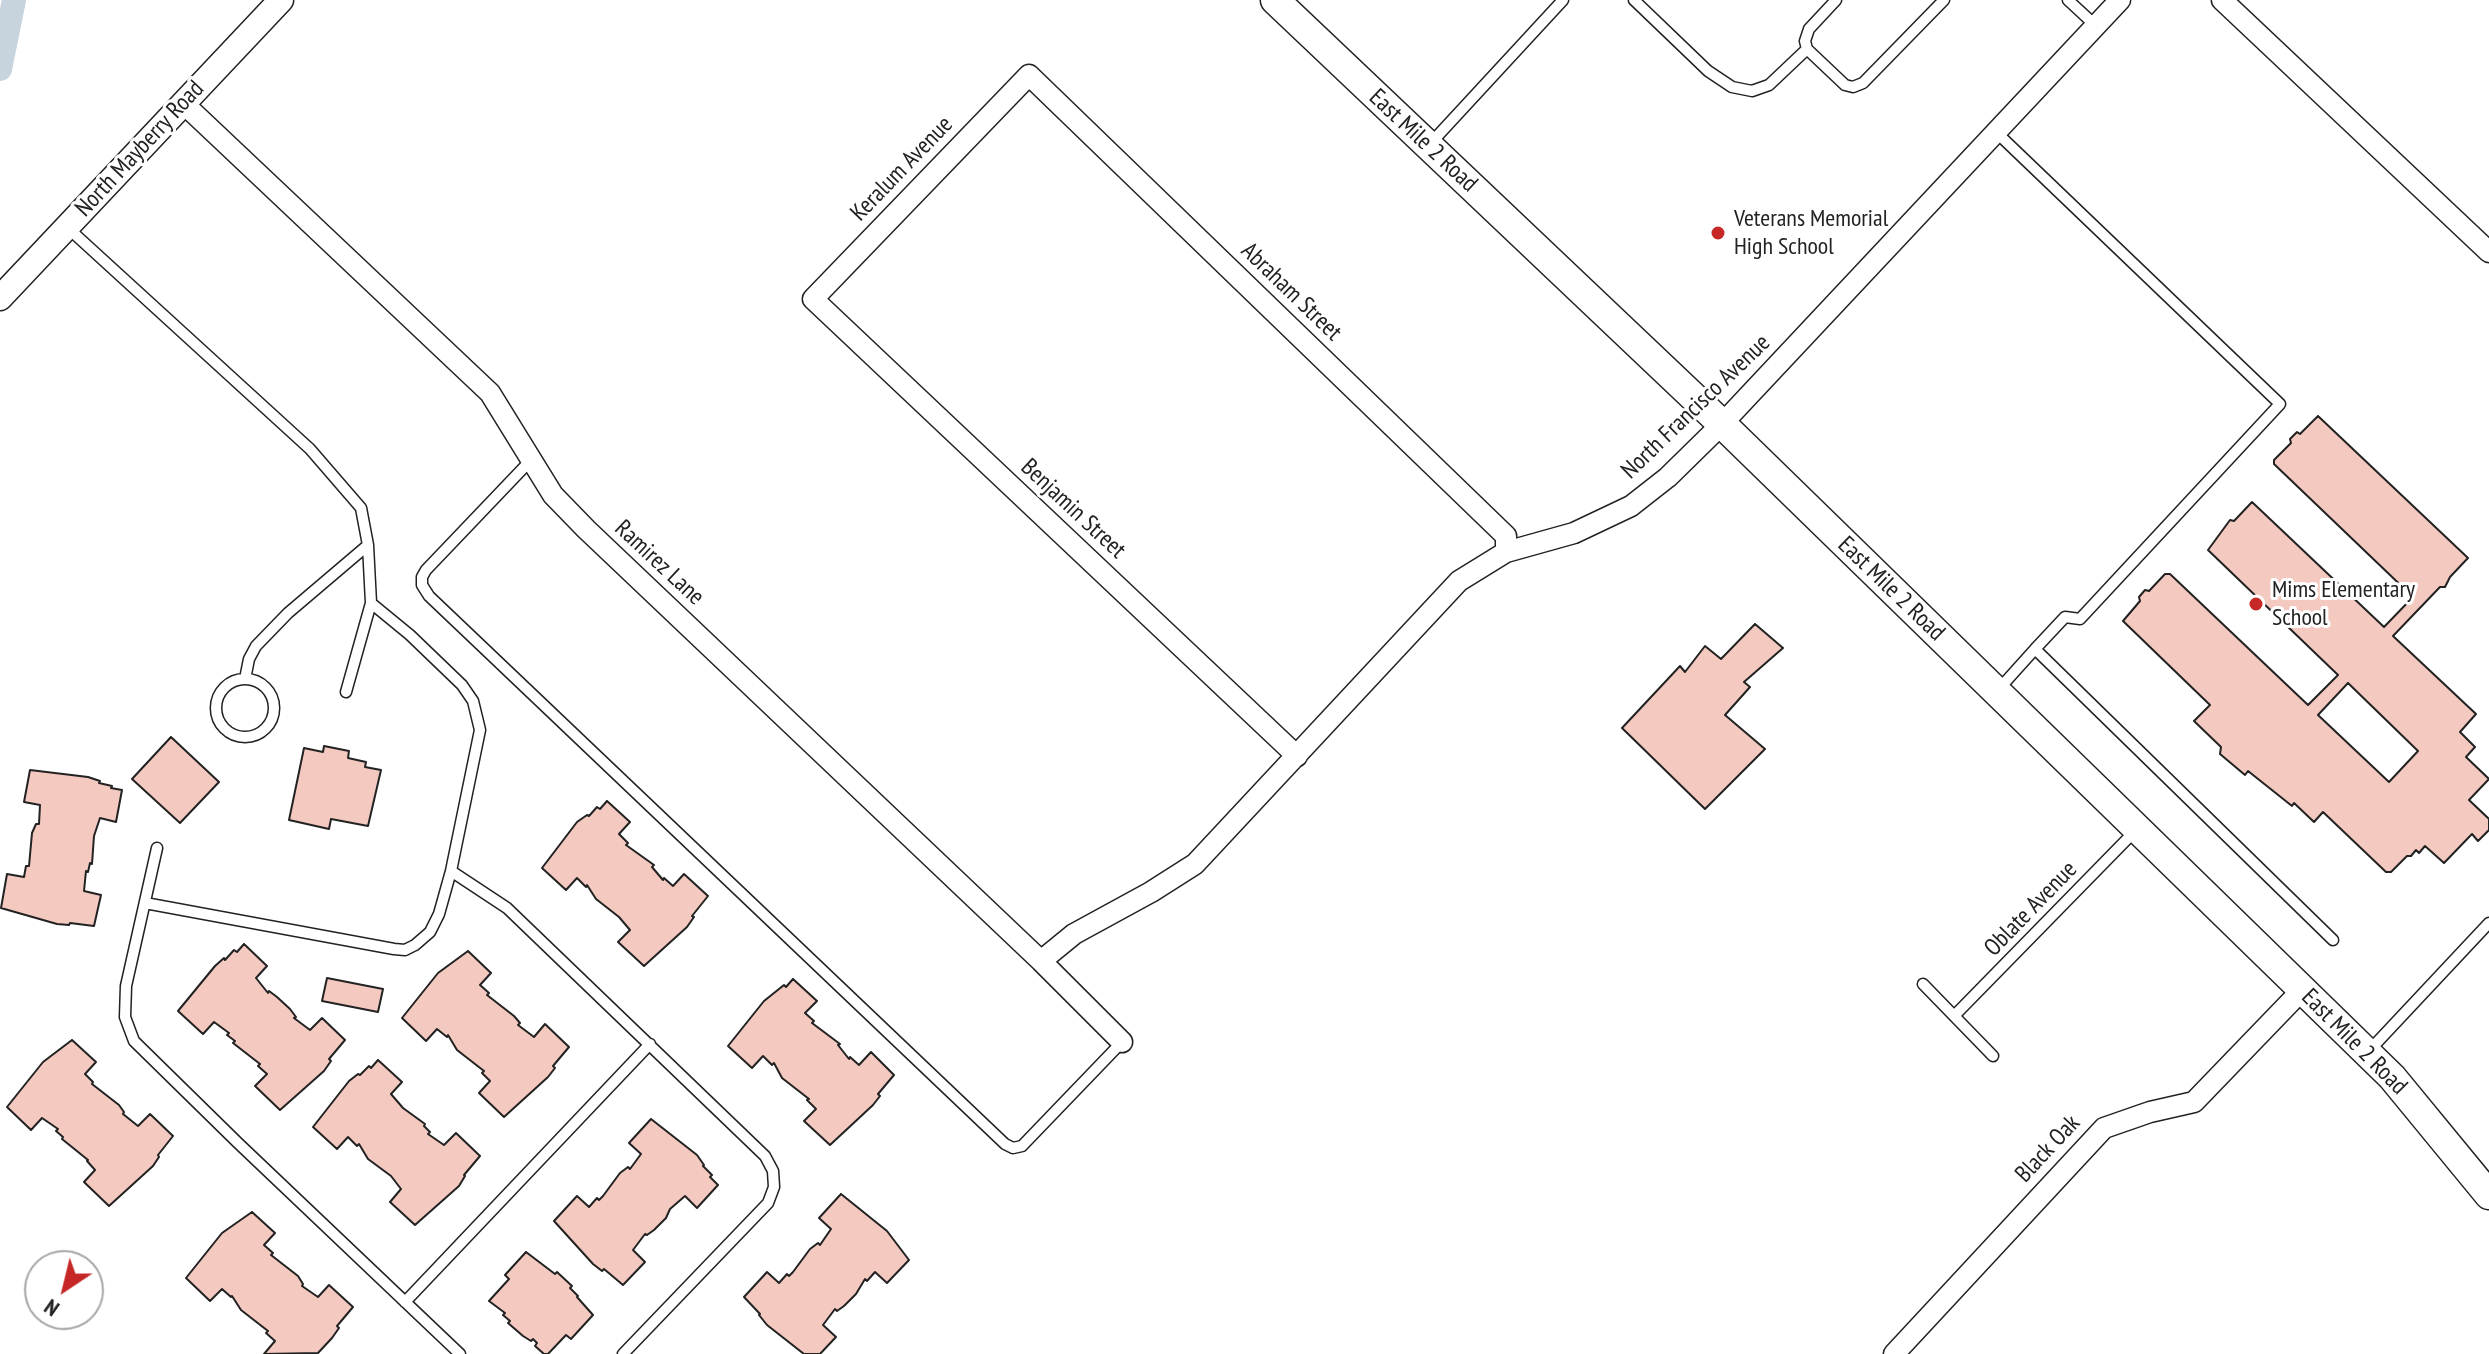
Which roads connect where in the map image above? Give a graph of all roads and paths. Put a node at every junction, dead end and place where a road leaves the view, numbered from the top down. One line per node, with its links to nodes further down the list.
1 (281, 0): 13 (street, North Mayberry Road)
2 (1275, 0): 15 (main road, East Mile 2 Road)
3 (1563, 0): 15 (lane)
4 (1634, 0): 11 (lane)
5 (1836, 0): 11 (lane)
6 (1944, 0): 11 (lane)
7 (2068, 0): 10 (lane)
8 (2120, 0): 10 (street, North Francisco Avenue)
9 (2222, 0): 17 (street)
10 (2096, 26): 14 (street, North Francisco Avenue)
11 (1807, 49)
12 (1029, 75): 19 (street, Keralum Avenue); 23 (street, Abraham Street)
13 (183, 103): 16 (street, North Mayberry Road); 21 (street, Ramirez Lane)
14 (1996, 132): 20 (street, North Francisco Avenue); 25 (lane)
15 (1428, 145): 20 (main road, East Mile 2 Road)
16 (67, 227): 18 (street, North Mayberry Road); 22 (lane)
17 (2489, 252)
18 (0, 298)
19 (813, 299): 29 (street, Benjamin Street)
20 (1722, 424): 23 (street, North Francisco Avenue); 28 (main road, East Mile 2 Road)
21 (531, 460): 36 (street, Ramirez Lane); 40 (lane)
22 (368, 545): 24 (lane); 26 (lane)
23 (1506, 552): 29 (street, North Francisco Avenue)
24 (371, 603): 27 (lane); 32 (lane)
25 (2035, 649): 28 (lane); 35 (lane)
26 (245, 679): 26 (lane)
27 (346, 692)
28 (1997, 692): 30 (main road, East Mile 2 Road)
29 (1297, 756): 36 (street, North Francisco Avenue)
30 (2137, 829): 38 (main road, East Mile 2 Road); 39 (lane, Oblate Avenue)
31 (157, 848): 33 (lane)
32 (451, 871): 33 (lane); 41 (lane)
33 (145, 903): 45 (lane)
34 (2489, 923): 42 (lane)
35 (2333, 940)
36 (1041, 961): 40 (street, Ramirez Lane)
37 (1923, 984): 39 (lane)
38 (2302, 990): 42 (main road, East Mile 2 Road); 48 (street, Black Oak)
39 (1954, 1016): 43 (lane)
40 (1122, 1042)
41 (650, 1044): 45 (lane); 47 (lane)
42 (2366, 1053): 44 (main road, East Mile 2 Road)
43 (1993, 1056)
44 (2489, 1195)
45 (405, 1302): 46 (lane)
46 (460, 1354)
47 (623, 1354)
48 (1894, 1354)

